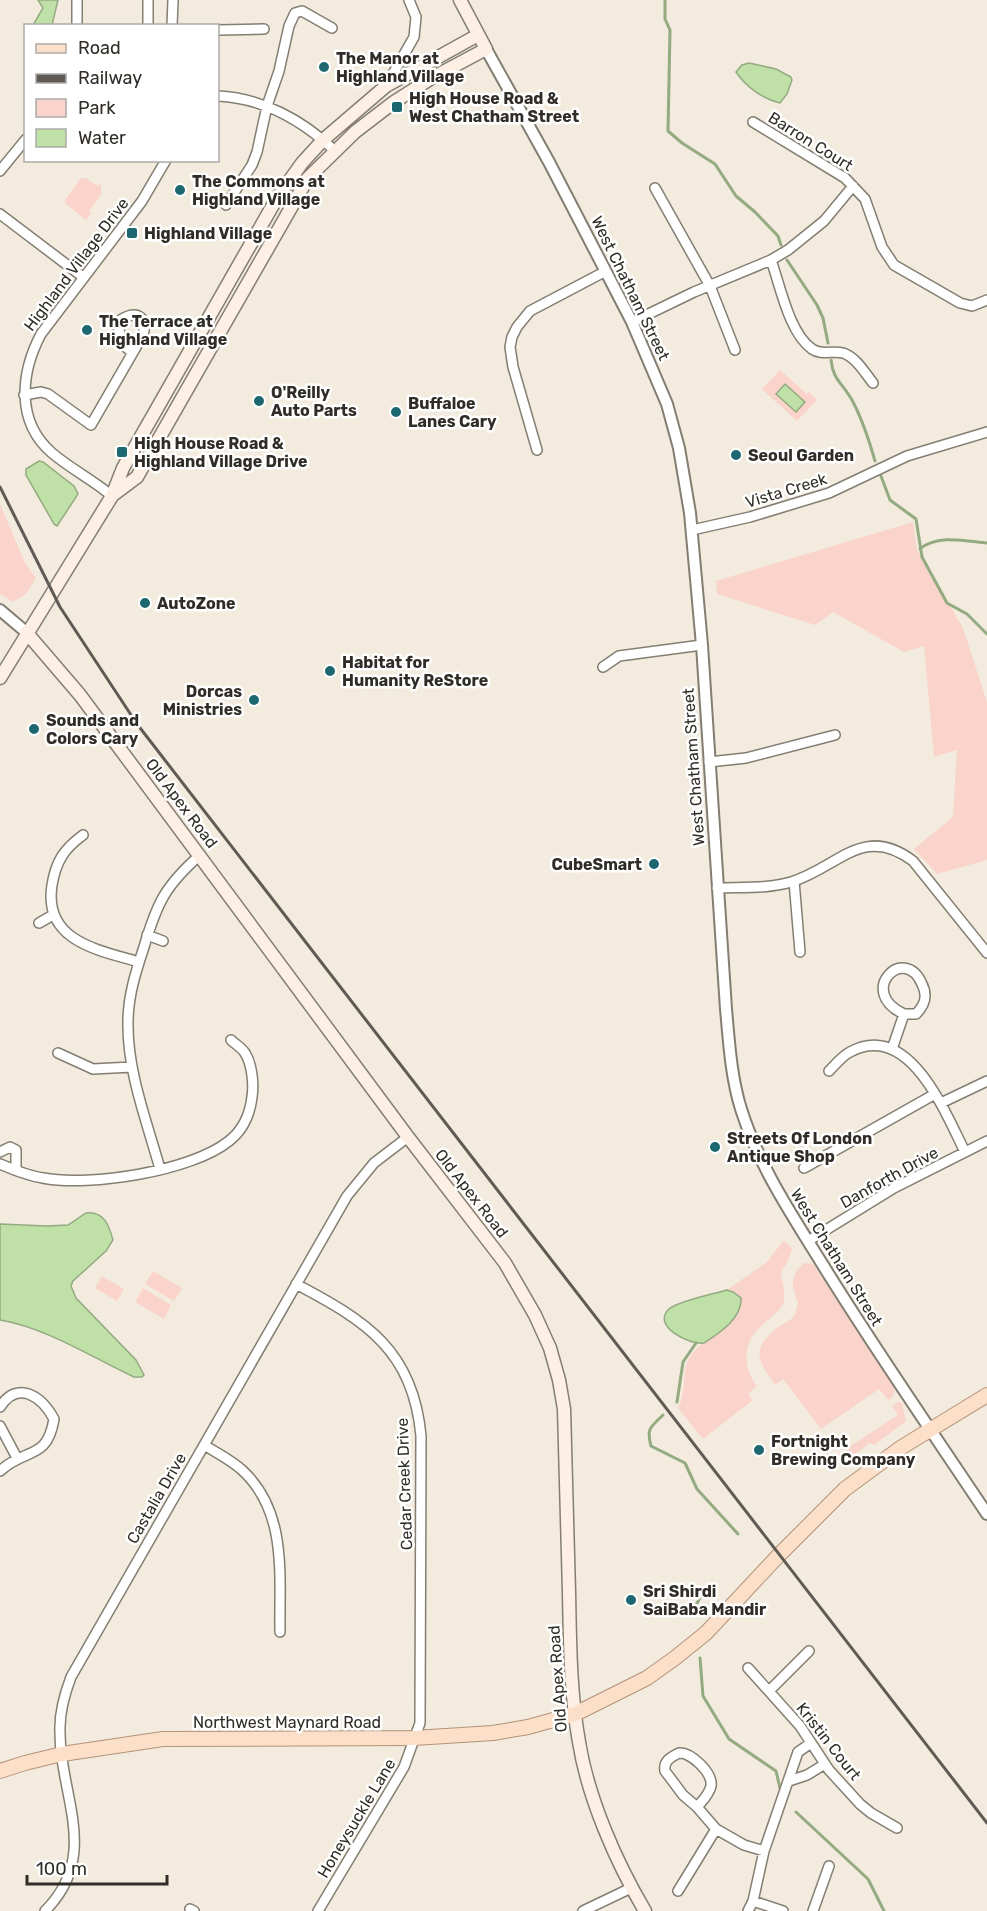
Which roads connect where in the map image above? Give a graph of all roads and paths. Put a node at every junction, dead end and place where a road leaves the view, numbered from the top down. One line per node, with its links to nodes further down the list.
1 (77, 0): 6 (street)
2 (148, 0): 7 (street)
3 (173, 0): 8 (street)
4 (409, 0): 14 (street)
5 (460, 0): 12 (main road, West Chatham Street)
6 (77, 24)
7 (148, 24)
8 (172, 24)
9 (333, 28): 16 (street)
10 (264, 29): 11 (street)
11 (219, 30)
12 (478, 34): 13 (main road, West Chatham Street); 14 (main road)
13 (486, 49): 20 (main road); 28 (street, West Chatham Street)
14 (386, 86): 18 (main road)
15 (219, 96): 16 (street)
16 (267, 106): 18 (street); 25 (street)
17 (753, 122): 23 (street, Barron Court)
18 (323, 140): 20 (street); 39 (main road)
19 (24, 141): 22 (street)
20 (334, 150): 39 (main road)
21 (165, 162): 29 (street, Highland Village Drive)
22 (0, 171)
23 (853, 186): 27 (street); 31 (street, Barron Court)
24 (656, 188): 30 (street)
25 (226, 205)
26 (0, 214): 29 (street)
27 (771, 260): 30 (street); 35 (street)
28 (606, 271): 32 (street, West Chatham Street); 38 (street)
29 (83, 277): 36 (street, Highland Village Drive)
30 (710, 286): 32 (street); 33 (street)
31 (987, 300)
32 (632, 322): 40 (street, West Chatham Street)
33 (735, 350)
34 (132, 352): 36 (street)
35 (873, 383)
36 (24, 395): 39 (street, Highland Village Drive)
37 (987, 432): 40 (street, Vista Creek)
38 (537, 450)
39 (112, 496): 42 (main road)
40 (692, 530): 43 (street, West Chatham Street)
41 (0, 610): 42 (street, Old Apex Road)
42 (26, 632): 45 (main road); 49 (main road, Old Apex Road)
43 (702, 645): 44 (street); 47 (street, West Chatham Street)
44 (603, 667)
45 (0, 678)
46 (835, 735): 47 (street)
47 (710, 762): 51 (street, West Chatham Street)
48 (83, 835): 52 (street)
49 (200, 855): 54 (street); 68 (main road, Old Apex Road)
50 (794, 881): 51 (street); 56 (street); 57 (street)
51 (717, 888): 76 (street, West Chatham Street)
52 (53, 915): 53 (street); 58 (street)
53 (39, 923)
54 (147, 935): 55 (street); 58 (street)
55 (163, 941)
56 (800, 952)
57 (987, 953)
58 (139, 962): 63 (street)
59 (904, 1014): 59 (street); 61 (street)
60 (231, 1040): 74 (street)
61 (892, 1049): 64 (street); 66 (street)
62 (58, 1053): 63 (street)
63 (132, 1067): 74 (street)
64 (829, 1071)
65 (987, 1081): 67 (street)
66 (935, 1094): 67 (street); 73 (street)
67 (941, 1103): 71 (street)
68 (408, 1137): 77 (street, Castalia Drive); 90 (main road, Old Apex Road)
69 (987, 1141): 71 (street, Danforth Drive)
70 (0, 1152): 75 (street)
71 (965, 1152): 76 (street, Danforth Drive)
72 (0, 1164): 75 (street)
73 (804, 1168)
74 (160, 1169): 75 (street)
75 (16, 1170)
76 (808, 1241): 81 (street, West Chatham Street)
77 (296, 1284): 82 (street, Castalia Drive); 91 (street, Cedar Creek Drive)
78 (987, 1395): 81 (main road, Northwest Maynard Road)
79 (0, 1407): 83 (street)
80 (0, 1426): 83 (street)
81 (931, 1429): 85 (street, West Chatham Street); 90 (main road, Northwest Maynard Road)
82 (204, 1445): 86 (street); 93 (street, Castalia Drive)
83 (17, 1458): 84 (street)
84 (0, 1471)
85 (987, 1514)
86 (280, 1632)
87 (809, 1652): 89 (street)
88 (748, 1668): 89 (street, Kristin Court)
89 (769, 1691): 92 (street, Kristin Court)
90 (575, 1714): 91 (main road, Northwest Maynard Road); 102 (main road, Old Apex Road)
91 (414, 1738): 93 (main road, Northwest Maynard Road); 106 (street, Honeysuckle Lane)
92 (811, 1743): 94 (street, Kristin Court); 96 (street)
93 (62, 1754): 95 (main road, Northwest Maynard Road); 105 (street, Castalia Drive)
94 (825, 1764): 96 (street); 98 (street, Kristin Court)
95 (0, 1771)
96 (789, 1781): 100 (street)
97 (697, 1806): 97 (street); 99 (street)
98 (897, 1828)
99 (716, 1829): 100 (street); 103 (street)
100 (764, 1851): 104 (street)
101 (829, 1866): 111 (street)
102 (631, 1888): 107 (street); 108 (main road, Old Apex Road)
103 (678, 1891)
104 (753, 1901): 109 (street); 110 (street)
105 (45, 1911)
106 (318, 1911)
107 (583, 1911)
108 (645, 1911)
109 (748, 1911)
110 (783, 1911)
111 (813, 1911)

